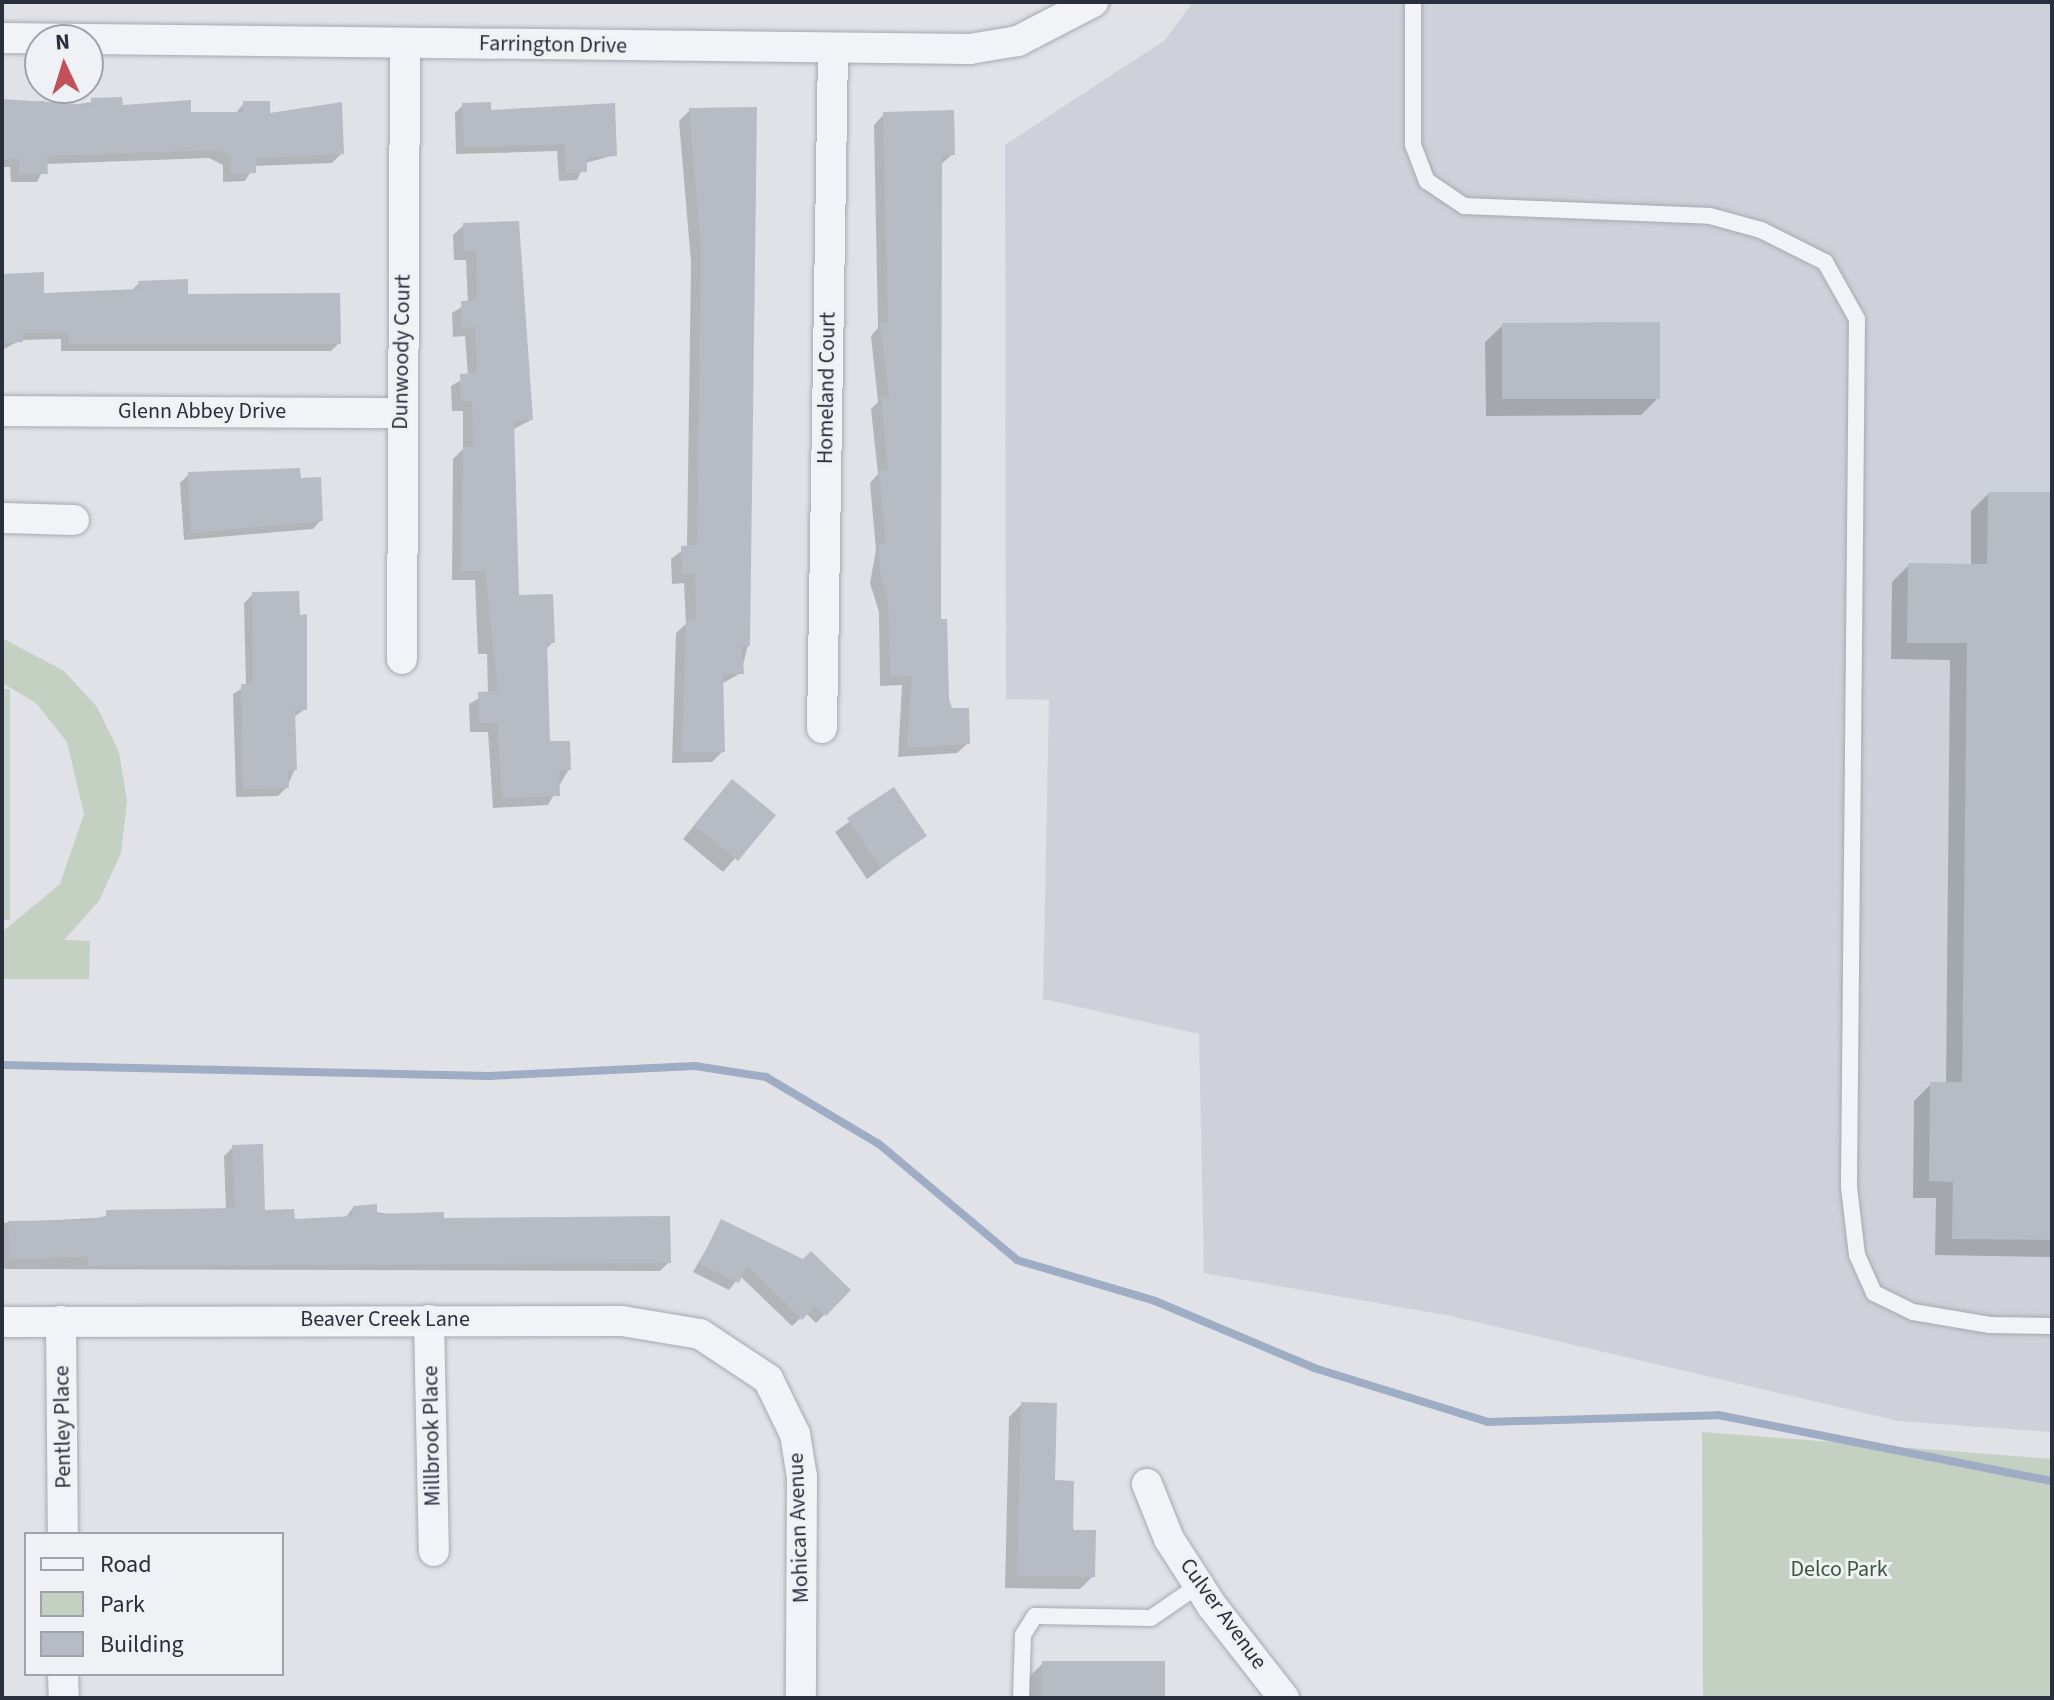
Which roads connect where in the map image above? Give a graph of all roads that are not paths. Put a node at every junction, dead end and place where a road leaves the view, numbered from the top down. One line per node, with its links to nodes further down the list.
1 (1093, 2): 5 (street, Farrington Drive)
2 (1413, 2): 15 (lane)
3 (2, 38): 4 (street, Farrington Drive)
4 (405, 44): 5 (street, Farrington Drive); 7 (street, Dunwoody Court)
5 (833, 48): 11 (street, Homeland Court)
6 (2, 411): 7 (street, Glenn Abbey Drive)
7 (402, 413): 10 (street, Dunwoody Court)
8 (2, 518): 9 (street)
9 (74, 520)
10 (402, 659)
11 (822, 728)
12 (429, 1320): 13 (street, Beaver Creek Lane); 16 (street, Beaver Creek Lane); 19 (street, Millbrook Place)
13 (61, 1321): 14 (street, Beaver Creek Lane); 18 (street, Pentley Place)
14 (2, 1322)
15 (2052, 1326)
16 (757, 1369): 23 (street, Mohican Avenue)
17 (1147, 1484): 20 (street, Culver Avenue)
18 (63, 1532)
19 (434, 1551)
20 (1199, 1585): 24 (lane); 25 (street, Culver Avenue)
21 (63, 1676): 22 (street)
22 (64, 1698)
23 (801, 1698)
24 (1021, 1698)
25 (1284, 1698)

